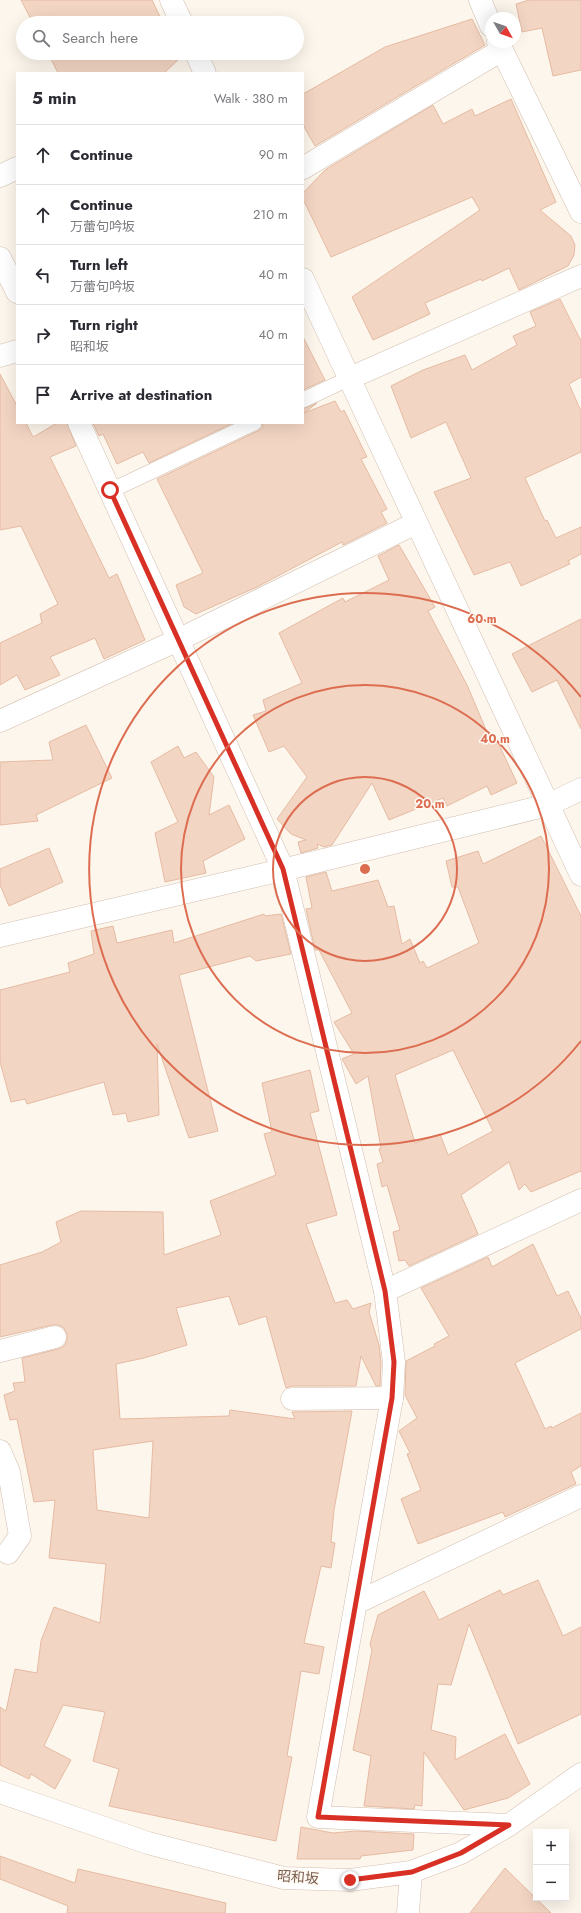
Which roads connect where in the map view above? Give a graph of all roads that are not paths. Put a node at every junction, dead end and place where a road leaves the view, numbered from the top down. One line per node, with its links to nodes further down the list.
1 (171, 0): 4 (street)
2 (480, 0): 3 (street)
3 (485, 12)
4 (179, 16)
5 (497, 48): 9 (street)
6 (501, 48): 12 (street)
7 (199, 60): 8 (street)
8 (205, 72)
9 (304, 167)
10 (16, 168): 11 (street)
11 (0, 176)
12 (581, 212)
13 (0, 258): 16 (street)
14 (581, 276): 19 (street)
15 (304, 281): 19 (street)
16 (16, 290)
17 (16, 351): 18 (street)
18 (0, 356)
19 (350, 378): 20 (lane); 24 (street)
20 (304, 400)
21 (79, 424): 23 (street)
22 (252, 424): 23 (lane)
23 (110, 490): 25 (street)
24 (416, 523): 25 (street); 28 (street)
25 (178, 640): 26 (street); 29 (street)
26 (0, 721)
27 (581, 789): 28 (street)
28 (548, 804): 29 (street); 30 (street)
29 (283, 869): 31 (street); 33 (street)
30 (581, 875)
31 (0, 936)
32 (581, 1200): 33 (street)
33 (385, 1291): 36 (street)
34 (55, 1337): 35 (street)
35 (0, 1351)
36 (392, 1398): 37 (street); 41 (street)
37 (292, 1399)
38 (0, 1451): 40 (street)
39 (581, 1496): 41 (street)
40 (8, 1553)
41 (356, 1603): 44 (street)
42 (581, 1774): 44 (street, 昭和坂)
43 (0, 1792): 45 (street, 昭和坂)
44 (509, 1825): 45 (street, 昭和坂)
45 (412, 1872): 46 (street)
46 (408, 1913)

